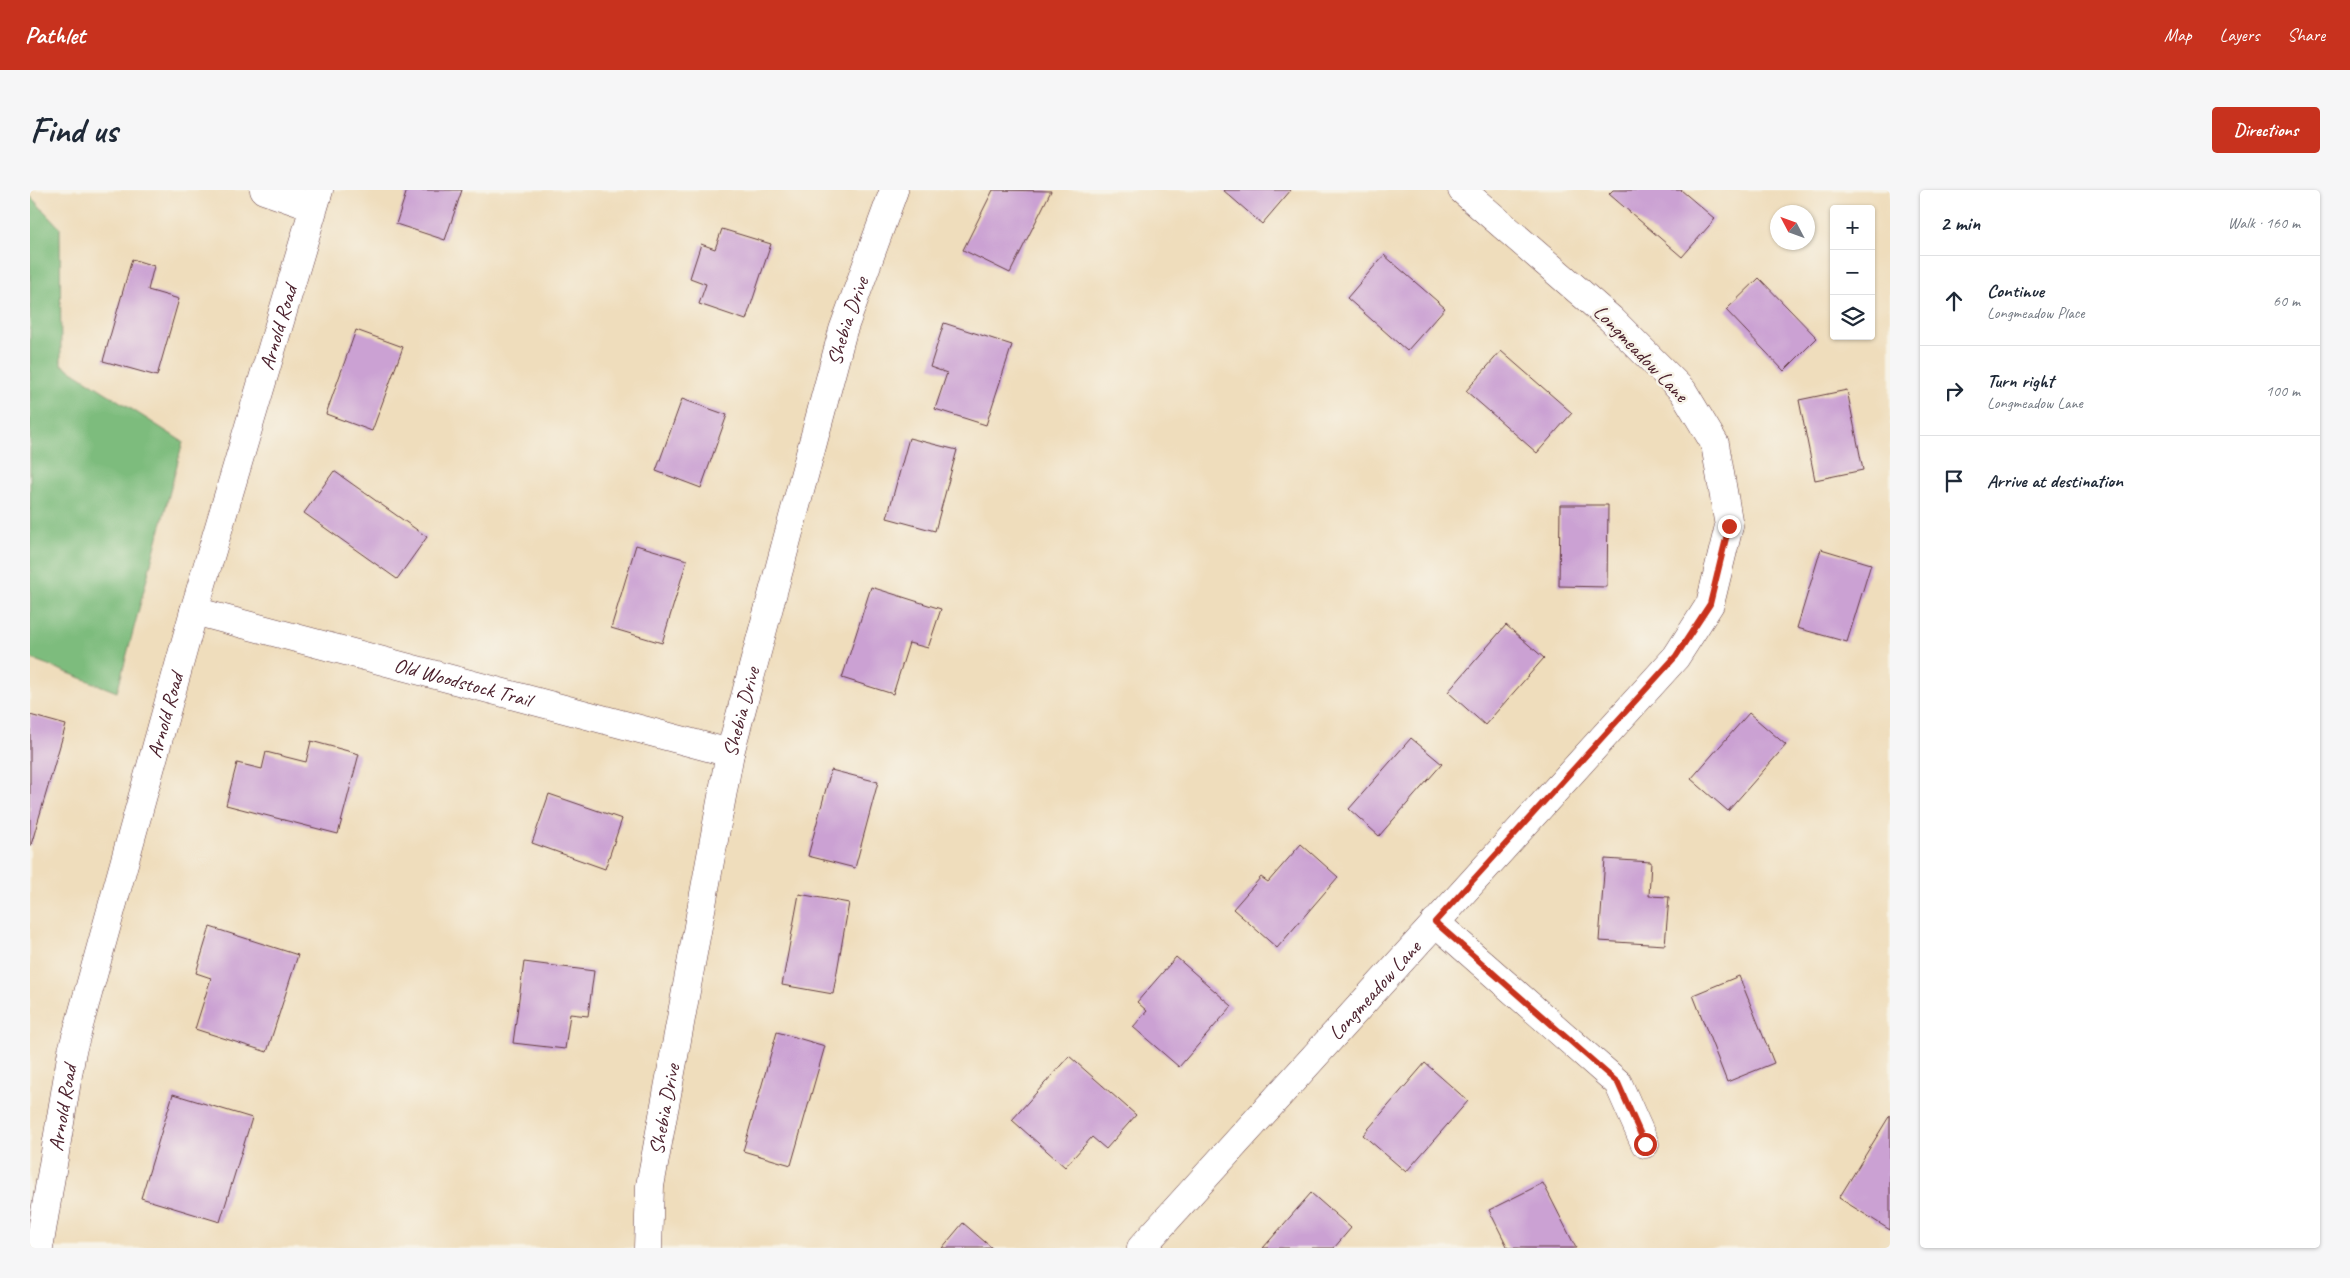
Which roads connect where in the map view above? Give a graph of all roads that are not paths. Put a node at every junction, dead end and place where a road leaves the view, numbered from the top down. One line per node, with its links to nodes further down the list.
1 (264, 190): 4 (street)
2 (894, 190): 6 (street, Shebia Drive)
3 (1462, 190): 7 (street, Longmeadow Lane)
4 (316, 198): 5 (street, Arnold Road)
5 (194, 611): 6 (street, Old Woodstock Trail); 9 (street, Arnold Road)
6 (730, 753): 10 (street, Shebia Drive)
7 (1435, 922): 8 (street); 11 (street, Longmeadow Lane)
8 (1645, 1144)
9 (39, 1248)
10 (648, 1248)
11 (1140, 1248)

